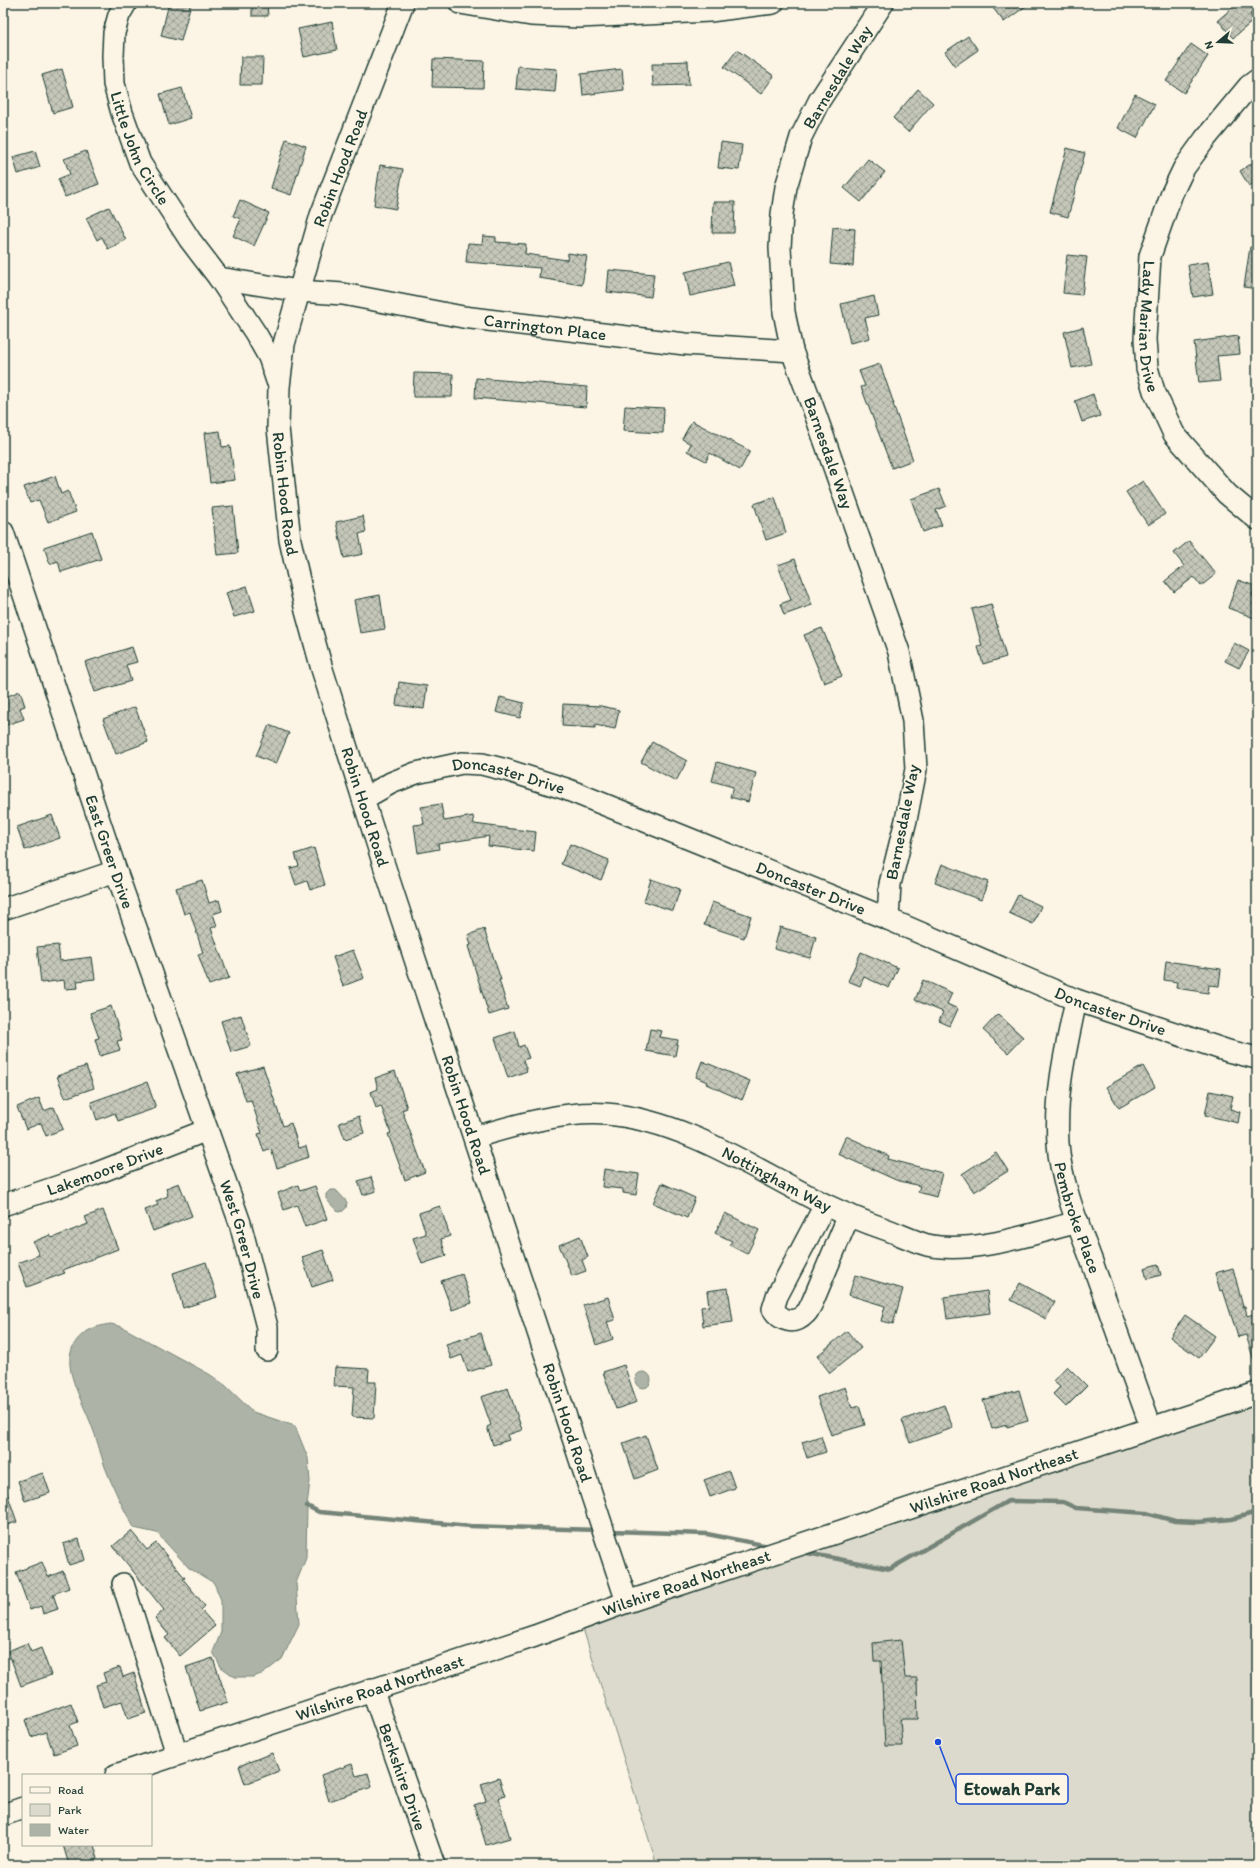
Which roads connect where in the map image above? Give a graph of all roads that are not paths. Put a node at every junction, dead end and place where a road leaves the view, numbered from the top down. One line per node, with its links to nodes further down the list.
1 (126, 3): 8 (street, Little John Circle)
2 (403, 3): 9 (street, Robin Hood Road)
3 (460, 3): 4 (street)
4 (773, 3)
5 (883, 3): 6 (street, Barnesdale Way)
6 (867, 13): 10 (street, Barnesdale Way)
7 (1257, 80): 12 (street, Lady Marian Drive)
8 (219, 278): 9 (street); 11 (street, Little John Circle)
9 (299, 291): 10 (street, Carrington Place); 11 (street, Robin Hood Road)
10 (792, 351): 18 (street, Barnesdale Way)
11 (278, 387): 15 (street, Robin Hood Road)
12 (1257, 519)
13 (3, 532): 14 (street, East Greer Drive)
14 (10, 575): 16 (street, East Greer Drive)
15 (363, 798): 18 (street, Doncaster Drive); 22 (street, Robin Hood Road)
16 (116, 871): 17 (street); 21 (street, East Greer Drive)
17 (3, 909)
18 (888, 919): 19 (street, Doncaster Drive)
19 (1076, 1000): 20 (street, Doncaster Drive); 26 (street, Pembroke Place)
20 (1257, 1058)
21 (207, 1130): 23 (street, Lakemoore Drive); 27 (street, West Greer Drive)
22 (475, 1137): 24 (street, Nottingham Way); 31 (street, Robin Hood Road)
23 (3, 1205)
24 (825, 1205): 25 (street, Nottingham Way); 25 (street)
25 (849, 1215): 26 (street, Nottingham Way)
26 (1078, 1222): 29 (street, Pembroke Place)
27 (267, 1350)
28 (1257, 1393): 29 (street, Wilshire Road Northeast)
29 (1151, 1427): 31 (street, Wilshire Road Northeast)
30 (123, 1584): 33 (street)
31 (627, 1602): 32 (street, Wilshire Road Northeast)
32 (372, 1689): 33 (street, Wilshire Road Northeast); 35 (street, Berkshire Drive)
33 (177, 1754): 34 (street, Wilshire Road Northeast)
34 (119, 1774)
35 (434, 1865)

